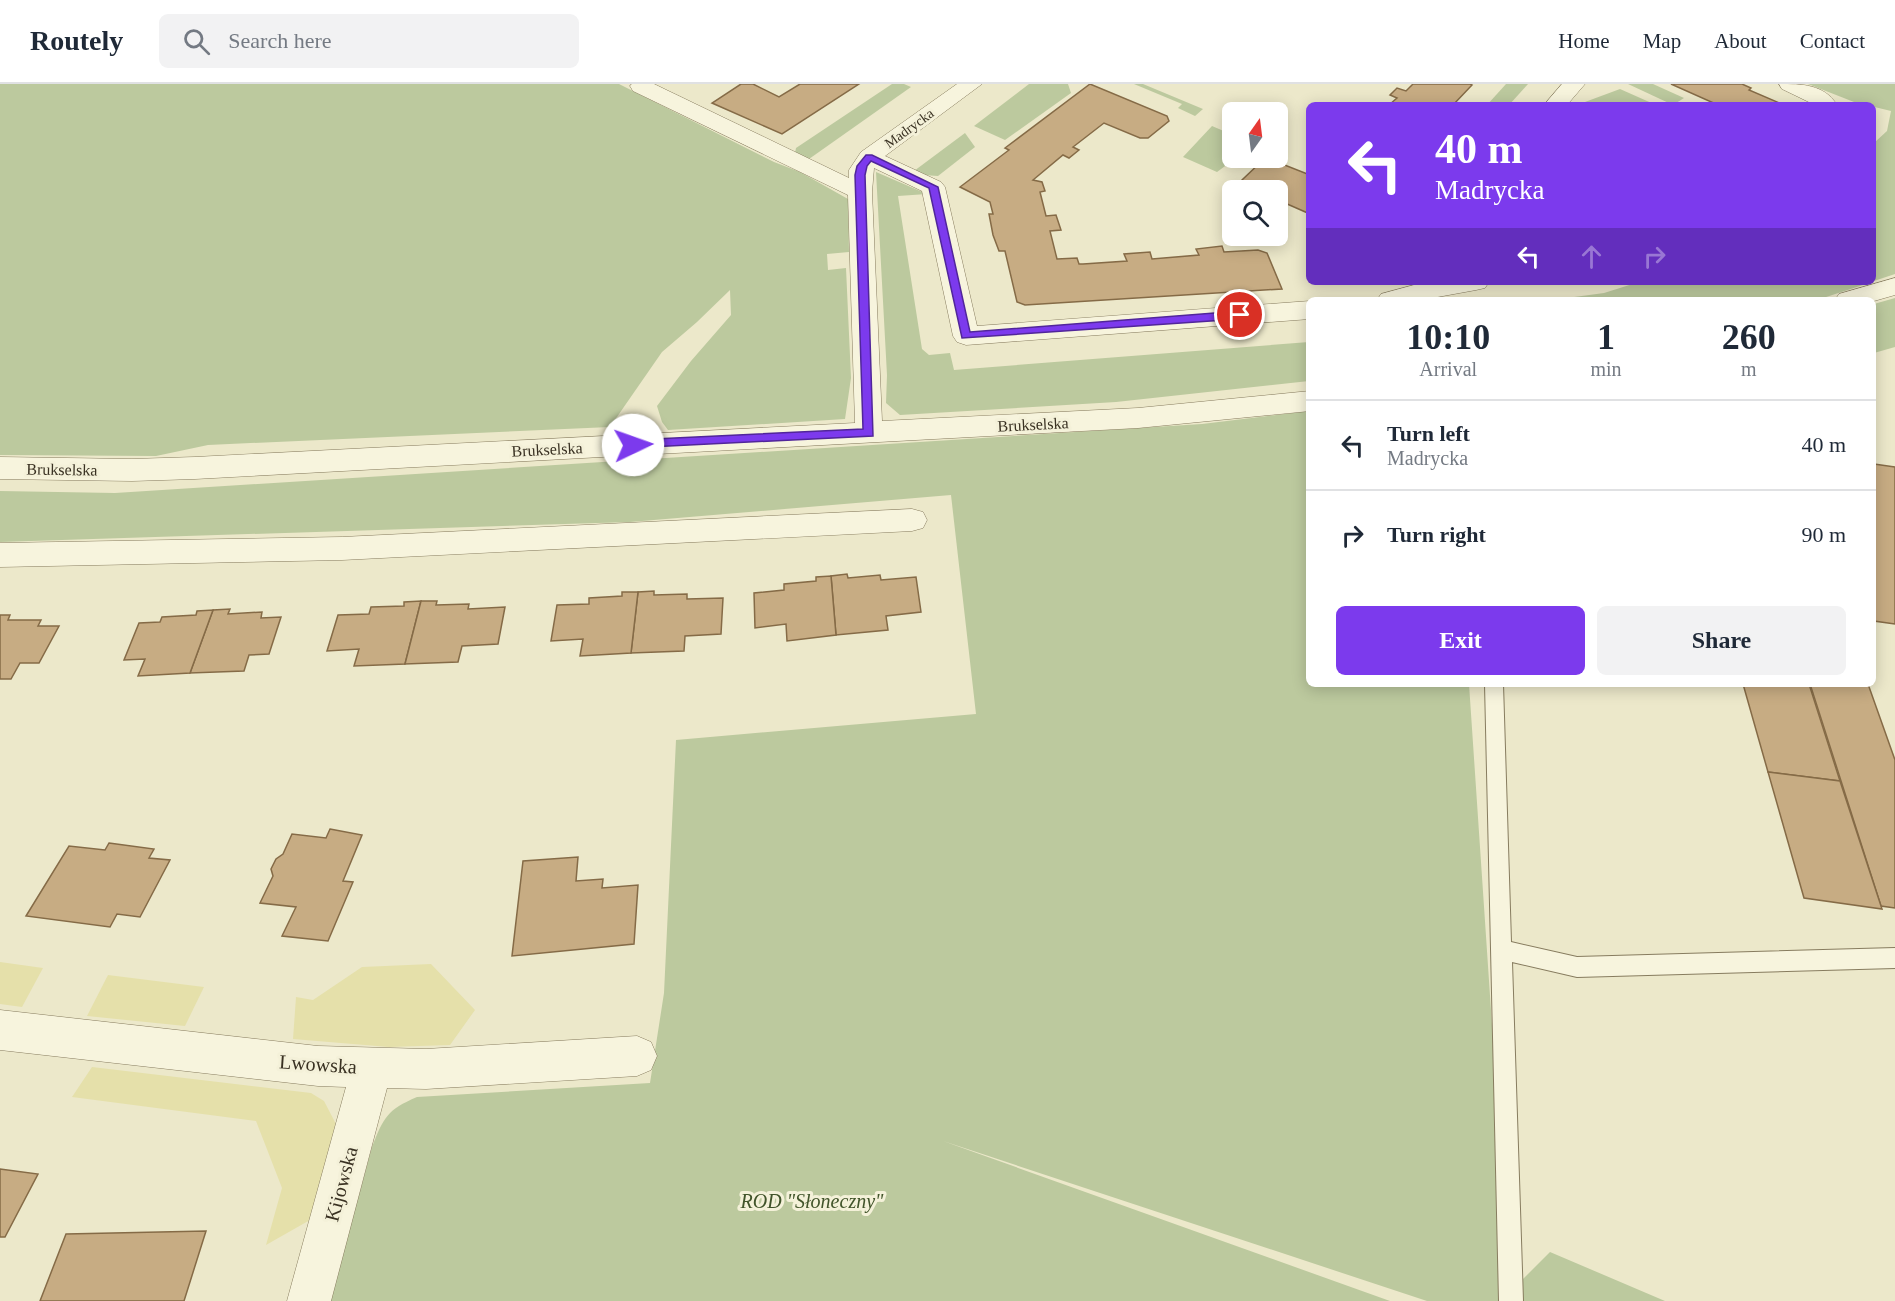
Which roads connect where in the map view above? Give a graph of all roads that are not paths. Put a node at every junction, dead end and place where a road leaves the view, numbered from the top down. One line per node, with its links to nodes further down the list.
1 (971, 84): 7 (street, Madrycka)
2 (1574, 84): 5 (street)
3 (1790, 84): 6 (street)
4 (638, 85): 8 (street)
5 (1558, 102)
6 (1824, 102)
7 (869, 157): 8 (street, Madrycka); 13 (street)
8 (860, 192): 15 (street, Madrycka)
9 (1455, 285): 11 (street)
10 (1895, 286): 12 (street)
11 (1401, 297)
12 (1858, 297)
13 (1306, 310)
14 (1306, 401): 15 (street, Brukselska)
15 (869, 433): 16 (street, Brukselska)
16 (0, 468)
17 (912, 520): 18 (street)
18 (0, 555)
19 (1494, 687): 20 (lane)
20 (1502, 950): 21 (lane); 26 (lane)
21 (1895, 958)
22 (0, 1030): 24 (street, Lwowska)
23 (637, 1056): 24 (street, Lwowska)
24 (372, 1067): 25 (street, Kijowska)
25 (309, 1301)
26 (1511, 1301)

